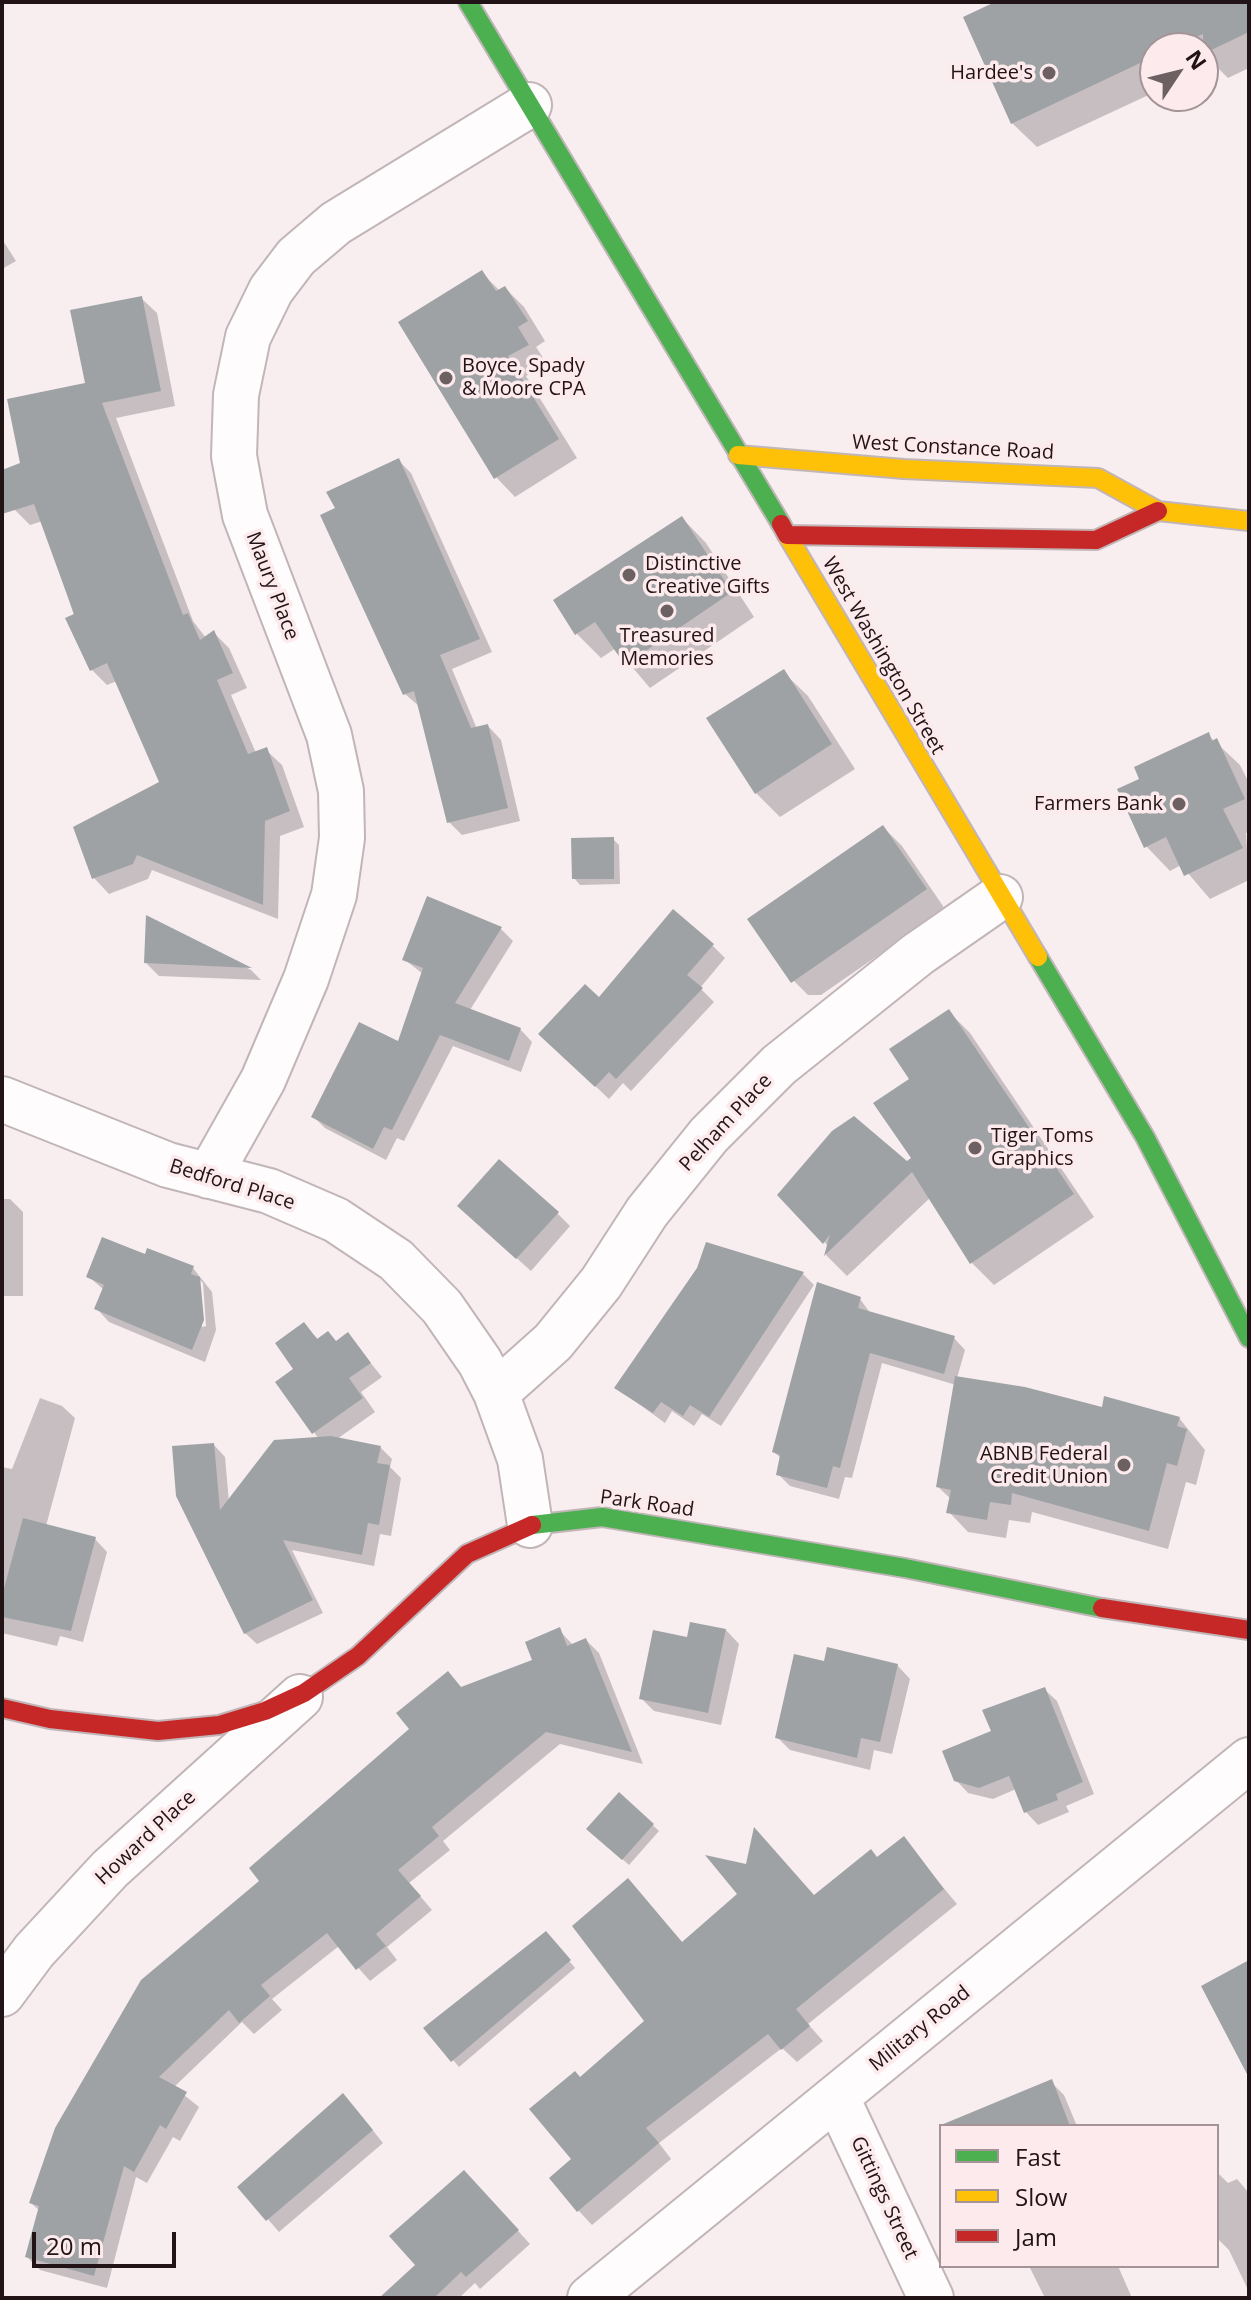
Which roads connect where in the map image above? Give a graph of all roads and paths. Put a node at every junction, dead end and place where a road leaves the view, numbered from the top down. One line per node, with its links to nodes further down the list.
1 (468, 2): 2 (main road, West Washington Street)
2 (529, 105): 3 (main road, West Washington Street); 9 (street, Maury Place)
3 (738, 455): 4 (main road, West Constance Road); 6 (main road, West Washington Street)
4 (1158, 511): 5 (main road, West Constance Road); 6 (main road)
5 (1249, 521)
6 (787, 535): 7 (main road, West Washington Street)
7 (1000, 897): 10 (main road, West Washington Street); 11 (street, Pelham Place)
8 (2, 1099): 9 (street, Bedford Place)
9 (209, 1176): 11 (street, Bedford Place)
10 (1249, 1338)
11 (496, 1393): 12 (street, Bedford Place)
12 (530, 1525): 13 (main road, Park Road); 14 (main road, Park Road)
13 (1249, 1630)
14 (304, 1693): 15 (main road, Park Road); 17 (street, Howard Place)
15 (2, 1708)
16 (1249, 1760): 18 (street, Military Road)
17 (2, 1994)
18 (837, 2098): 19 (street, Military Road); 20 (street, Gittings Street)
19 (590, 2298)
20 (931, 2298)

